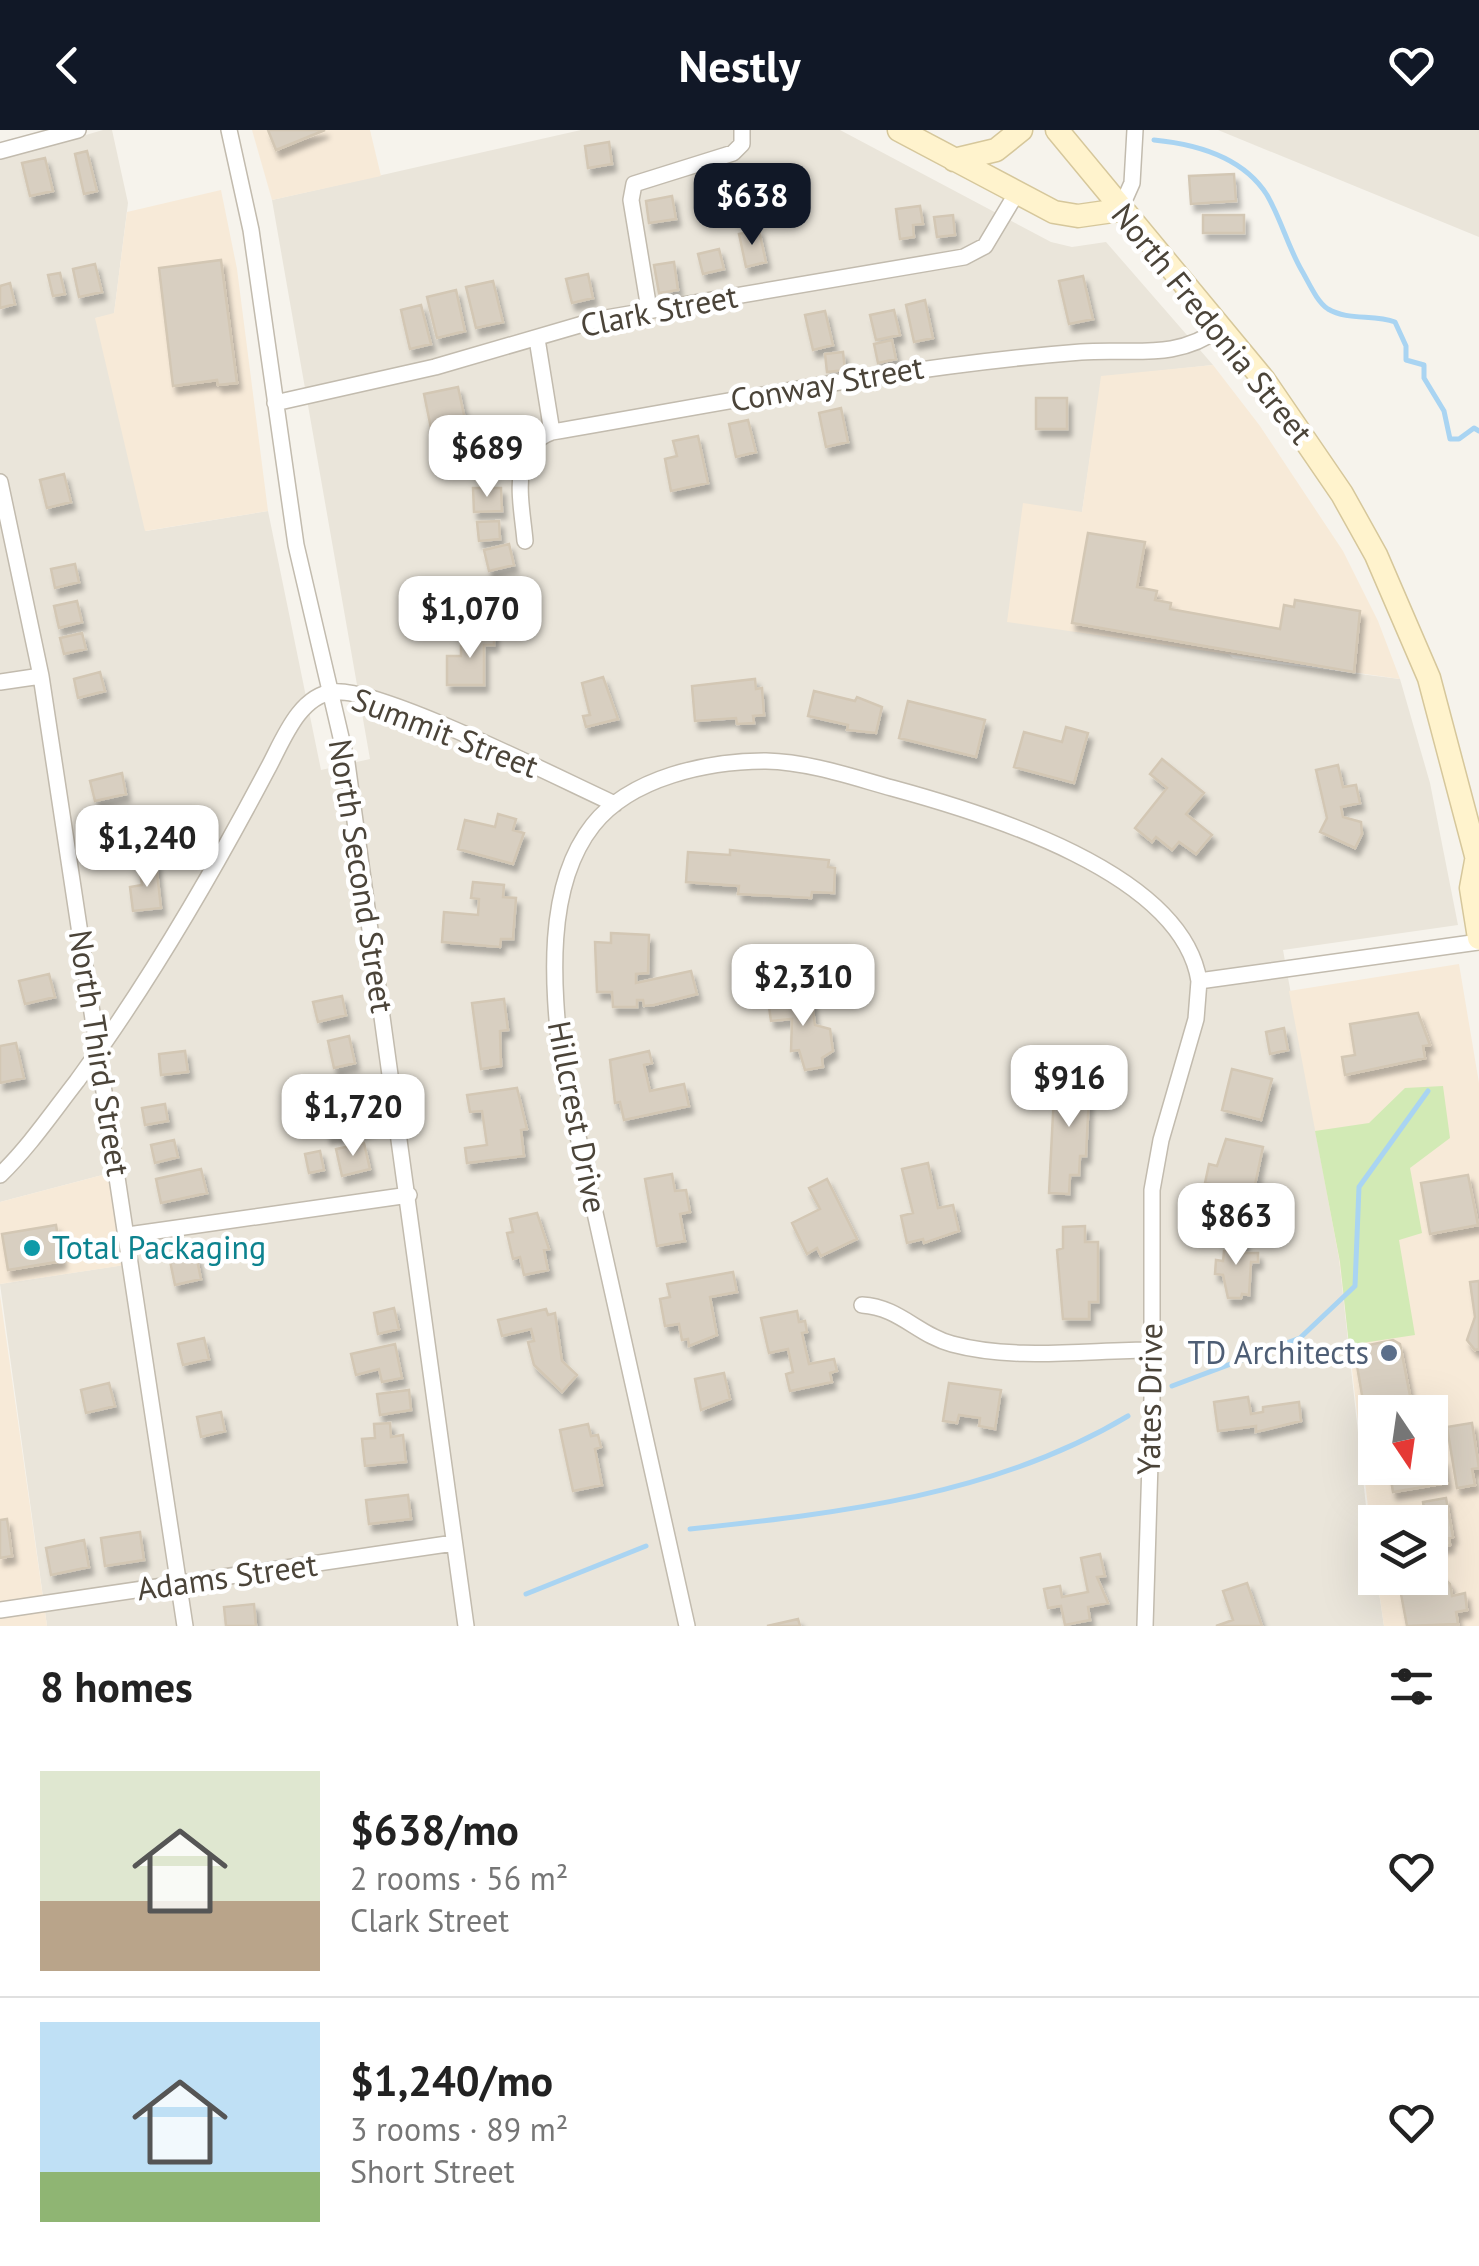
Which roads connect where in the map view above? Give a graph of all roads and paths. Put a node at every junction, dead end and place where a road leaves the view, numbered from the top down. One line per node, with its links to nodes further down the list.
1 (78, 130): 8 (street)
2 (228, 130): 15 (street, North Second Street)
3 (742, 130): 12 (street)
4 (899, 130): 9 (street)
5 (1021, 130): 9 (street)
6 (1057, 130): 11 (street, North Fredonia Street)
7 (1135, 130): 11 (street)
8 (0, 151)
9 (954, 160): 10 (street)
10 (1016, 194): 11 (street); 12 (street, Clark Street)
11 (1120, 210): 13 (street, North Fredonia Street)
12 (649, 310): 14 (street, Clark Street)
13 (1220, 328): 16 (street, Conway Street); 23 (street, North Fredonia Street)
14 (537, 339): 15 (street, Clark Street); 16 (street)
15 (275, 402): 21 (street, North Second Street)
16 (552, 432): 18 (street)
17 (0, 482): 19 (street, North Third Street)
18 (525, 541)
19 (40, 676): 20 (street); 26 (street, North Third Street)
20 (0, 682)
21 (328, 692): 22 (street, Summit Street); 26 (street); 28 (street, North Second Street)
22 (615, 804): 25 (street, Hillcrest Drive); 37 (street, Hillcrest Drive)
23 (1478, 864): 24 (street, North Fredonia Street)
24 (1479, 940): 25 (street)
25 (1199, 981): 31 (street, Yates Drive)
26 (98, 1052): 27 (street); 29 (street, North Third Street)
27 (0, 1175)
28 (409, 1195): 29 (street); 32 (street, North Second Street)
29 (128, 1235): 33 (street, North Third Street)
30 (862, 1306): 31 (street)
31 (1152, 1350): 38 (street, Yates Drive)
32 (454, 1543): 33 (street, Adams Street); 36 (street, North Second Street)
33 (180, 1584): 34 (street, Adams Street); 35 (street, North Third Street)
34 (0, 1610)
35 (186, 1626)
36 (466, 1626)
37 (687, 1626)
38 (1145, 1626)

